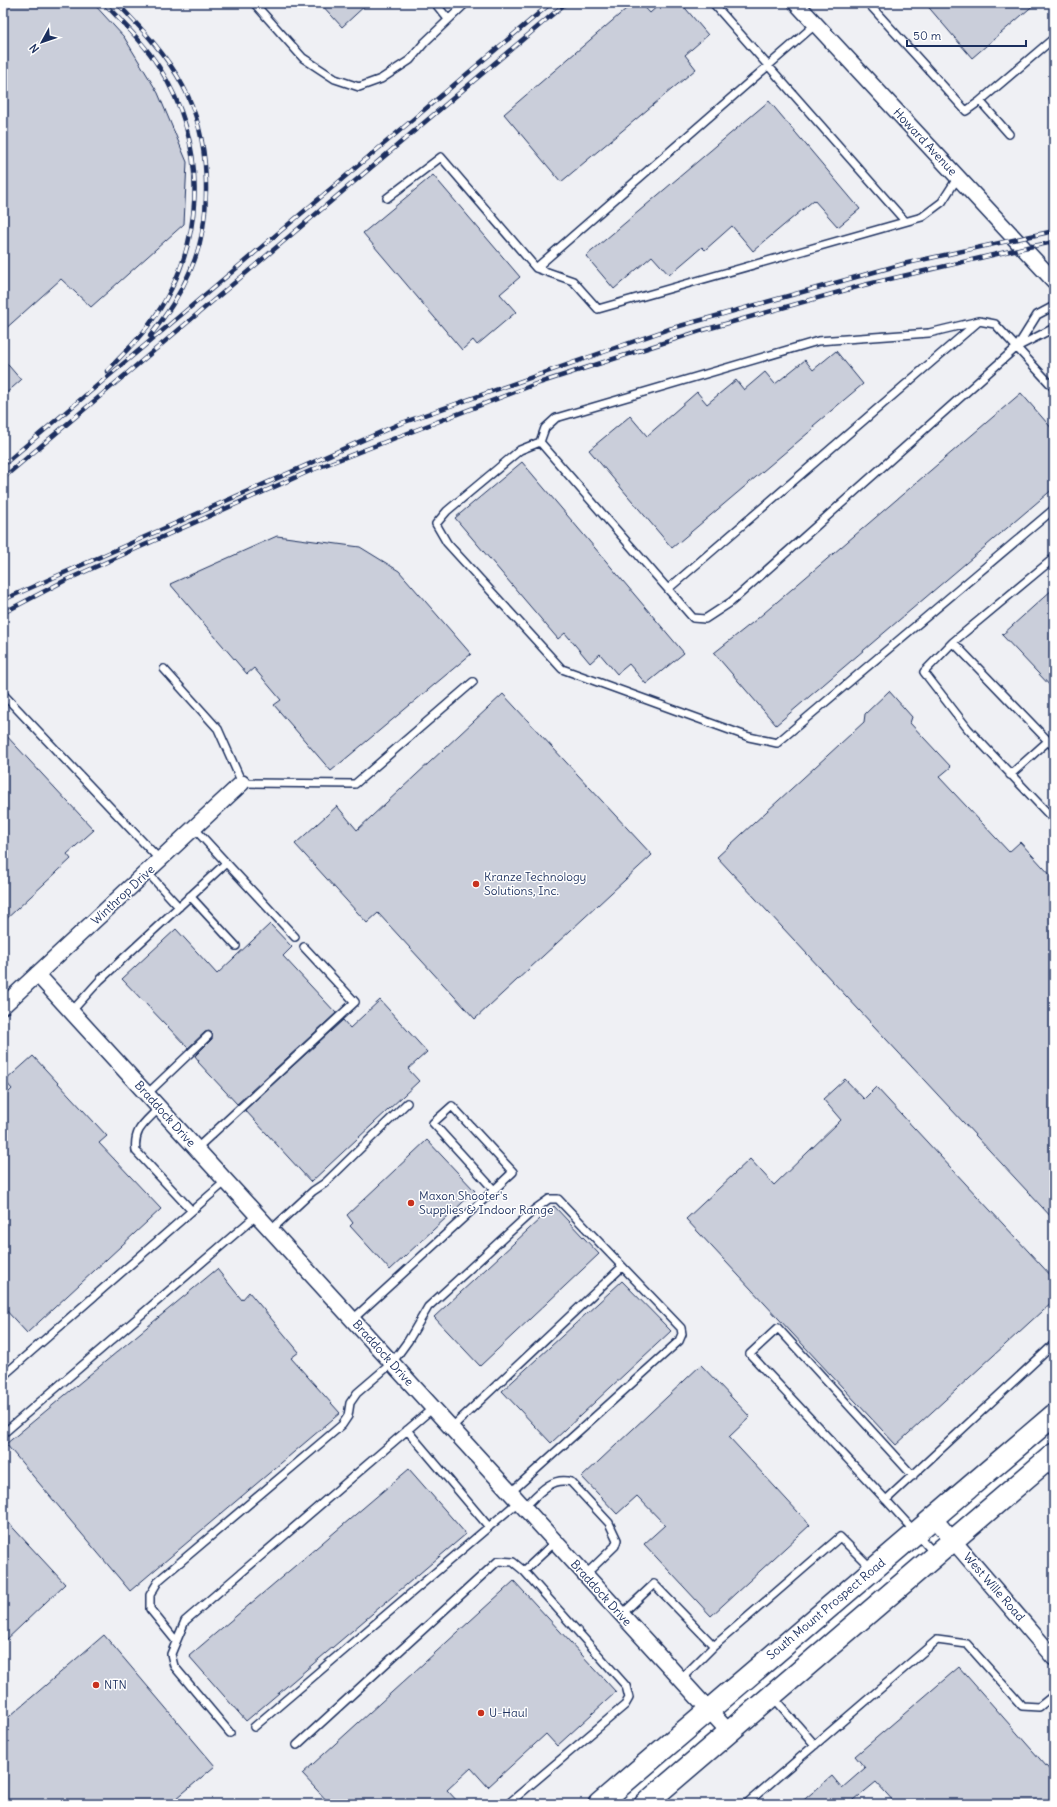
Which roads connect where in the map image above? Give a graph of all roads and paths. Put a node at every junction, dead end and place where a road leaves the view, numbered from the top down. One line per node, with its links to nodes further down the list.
1 (254, 3): 7 (lane)
2 (435, 3): 7 (lane)
3 (466, 3): 7 (lane)
4 (713, 3): 10 (lane)
5 (796, 3): 8 (street, Howard Avenue)
6 (868, 3): 11 (lane)
7 (448, 19)
8 (816, 24): 10 (lane); 13 (street, Howard Avenue)
9 (1054, 38): 11 (lane)
10 (769, 65): 15 (lane); 16 (lane)
11 (980, 101): 12 (lane)
12 (1009, 134)
13 (958, 177): 15 (lane); 17 (street, Howard Avenue)
14 (387, 198): 16 (lane)
15 (905, 222): 16 (lane)
16 (536, 268)
17 (1054, 281)
18 (1054, 306): 21 (lane)
19 (980, 320): 21 (lane); 23 (lane); 26 (lane)
20 (1054, 328): 21 (lane)
21 (1017, 347): 22 (lane); 26 (lane)
22 (1054, 388)
23 (540, 442): 24 (lane); 26 (lane)
24 (1054, 509)
25 (1054, 558): 27 (lane)
26 (668, 589)
27 (953, 642): 31 (lane); 33 (lane)
28 (164, 669): 34 (lane)
29 (473, 682): 34 (lane)
30 (3, 694): 37 (lane)
31 (1048, 741): 32 (lane); 33 (lane)
32 (1054, 747)
33 (1010, 775): 35 (lane)
34 (242, 783): 36 (street, Winthrop Drive)
35 (1054, 820)
36 (194, 828): 37 (street, Winthrop Drive); 38 (lane)
37 (160, 860): 39 (street, Winthrop Drive)
38 (226, 863): 40 (lane); 42 (lane)
39 (146, 872): 41 (lane); 45 (street, Winthrop Drive)
40 (190, 896): 41 (lane); 43 (lane)
41 (179, 907): 47 (lane)
42 (295, 937)
43 (236, 946)
44 (304, 947): 52 (lane)
45 (37, 974): 46 (street, Winthrop Drive); 47 (street, Braddock Drive)
46 (3, 1006)
47 (72, 1012): 49 (street, Braddock Drive)
48 (208, 1036): 49 (lane)
49 (146, 1094): 51 (street, Braddock Drive)
50 (407, 1103): 57 (lane)
51 (159, 1108): 52 (street, Braddock Drive); 55 (lane)
52 (196, 1149): 53 (street, Braddock Drive)
53 (226, 1181): 55 (lane); 56 (street, Braddock Drive)
54 (494, 1190): 54 (lane); 59 (lane)
55 (192, 1211): 62 (lane)
56 (257, 1215): 57 (street, Braddock Drive); 67 (lane)
57 (271, 1230): 59 (street, Braddock Drive)
58 (622, 1267): 61 (lane); 65 (lane); 71 (lane)
59 (352, 1320): 61 (street, Braddock Drive)
60 (1054, 1344): 69 (lane)
61 (392, 1363): 63 (street, Braddock Drive); 82 (lane)
62 (3, 1376)
63 (433, 1408): 65 (street, Braddock Drive); 66 (lane)
64 (1054, 1415): 72 (main road, South Mount Prospect Road)
65 (451, 1428): 71 (street, Braddock Drive)
66 (407, 1430): 73 (lane); 82 (lane)
67 (6, 1432)
68 (1054, 1454): 75 (main road)
69 (913, 1476): 70 (lane); 70 (lane)
70 (886, 1500): 74 (lane)
71 (517, 1501): 73 (lane); 76 (street, Braddock Drive); 80 (lane)
72 (933, 1517): 74 (main road, South Mount Prospect Road); 75 (street, West Wille Road)
73 (489, 1527): 89 (lane)
74 (916, 1533): 77 (lane); 78 (main road, South Mount Prospect Road)
75 (953, 1540): 77 (main road); 84 (street, West Wille Road)
76 (555, 1542): 79 (lane); 80 (street, Braddock Drive)
77 (936, 1554): 87 (main road)
78 (872, 1570): 83 (lane); 88 (main road, South Mount Prospect Road)
79 (524, 1571): 93 (lane); 94 (lane)
80 (585, 1575): 81 (street, Braddock Drive)
81 (621, 1615): 83 (lane); 85 (street, Braddock Drive)
82 (176, 1640): 91 (lane)
83 (714, 1646): 85 (lane)
84 (1054, 1658)
85 (680, 1680): 88 (street, Braddock Drive)
86 (1054, 1695): 92 (lane)
87 (771, 1696): 90 (main road); 92 (lane)
88 (709, 1712): 90 (street, Braddock Drive); 95 (main road, South Mount Prospect Road)
89 (254, 1726)
90 (729, 1732): 96 (main road)
91 (230, 1733)
92 (815, 1745): 97 (lane)
93 (297, 1746)
94 (508, 1804)
95 (599, 1804)
96 (645, 1804)
97 (746, 1804)

